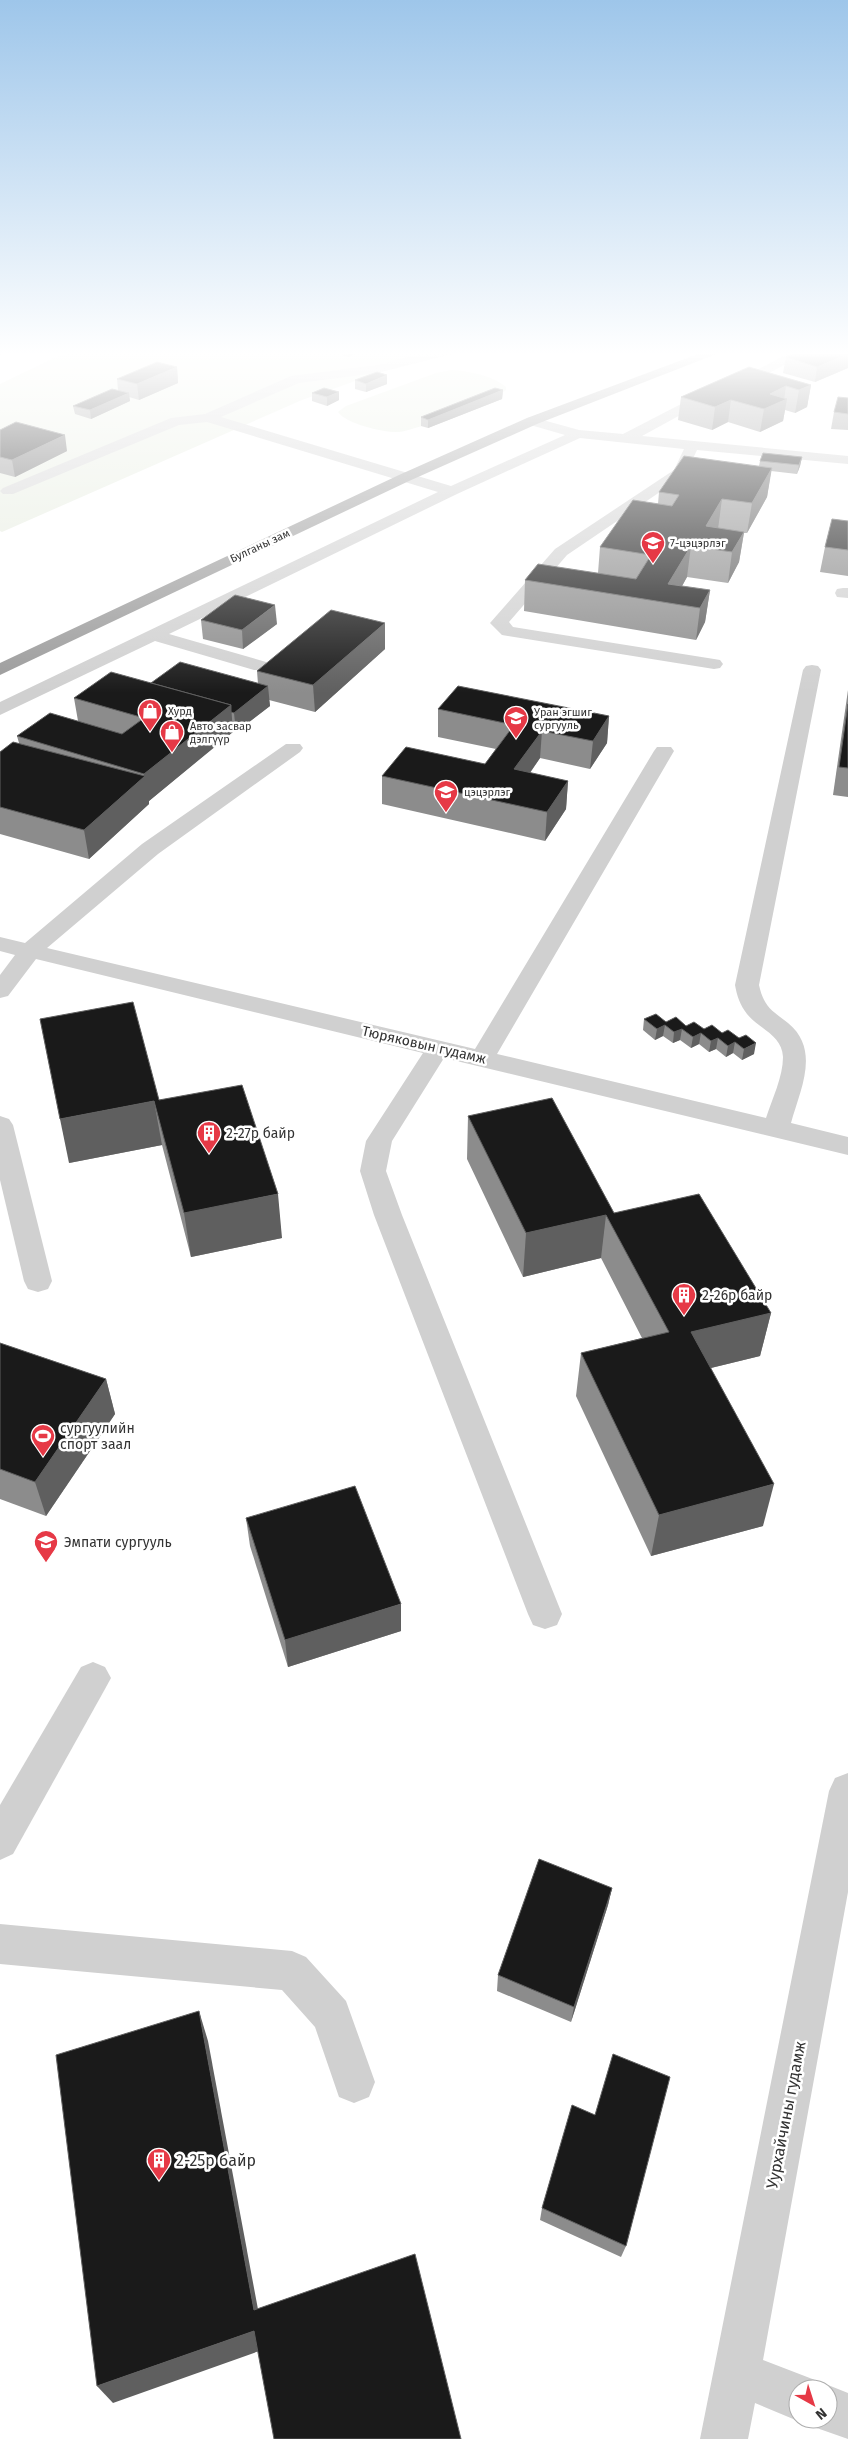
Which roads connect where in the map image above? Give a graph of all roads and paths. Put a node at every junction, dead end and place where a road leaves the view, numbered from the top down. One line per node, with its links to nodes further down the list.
1 (71, 465): 7 (street)
2 (361, 465): 6 (street)
3 (434, 465): 6 (highway, Булганы зам)
4 (511, 465): 8 (street)
5 (683, 465): 10 (street)
6 (404, 478): 8 (street); 12 (highway, Булганы зам)
7 (8, 491)
8 (452, 492): 9 (street)
9 (153, 635): 11 (street); 14 (street)
10 (714, 664)
11 (260, 666)
12 (0, 670)
13 (812, 670): 23 (street)
14 (0, 709)
15 (293, 748): 18 (street)
16 (664, 751): 21 (street)
17 (0, 944): 18 (street, Тюряковын гудамж)
18 (30, 951): 19 (street); 20 (street, Тюряковын гудамж)
19 (0, 991)
20 (438, 1048): 21 (street, Тюряковын гудамж); 26 (street)
21 (482, 1058): 23 (street, Тюряковын гудамж)
22 (0, 1125): 25 (street)
23 (776, 1128): 24 (street, Тюряковын гудамж)
24 (848, 1146)
25 (38, 1281)
26 (545, 1614)
27 (93, 1678): 29 (street)
28 (848, 1791): 32 (street, Уурхайчины гудамж)
29 (0, 1841)
30 (0, 1944): 31 (street)
31 (354, 2082)
32 (737, 2372): 33 (street); 34 (street, Уурхайчины гудамж)
33 (788, 2393)
34 (724, 2439)

